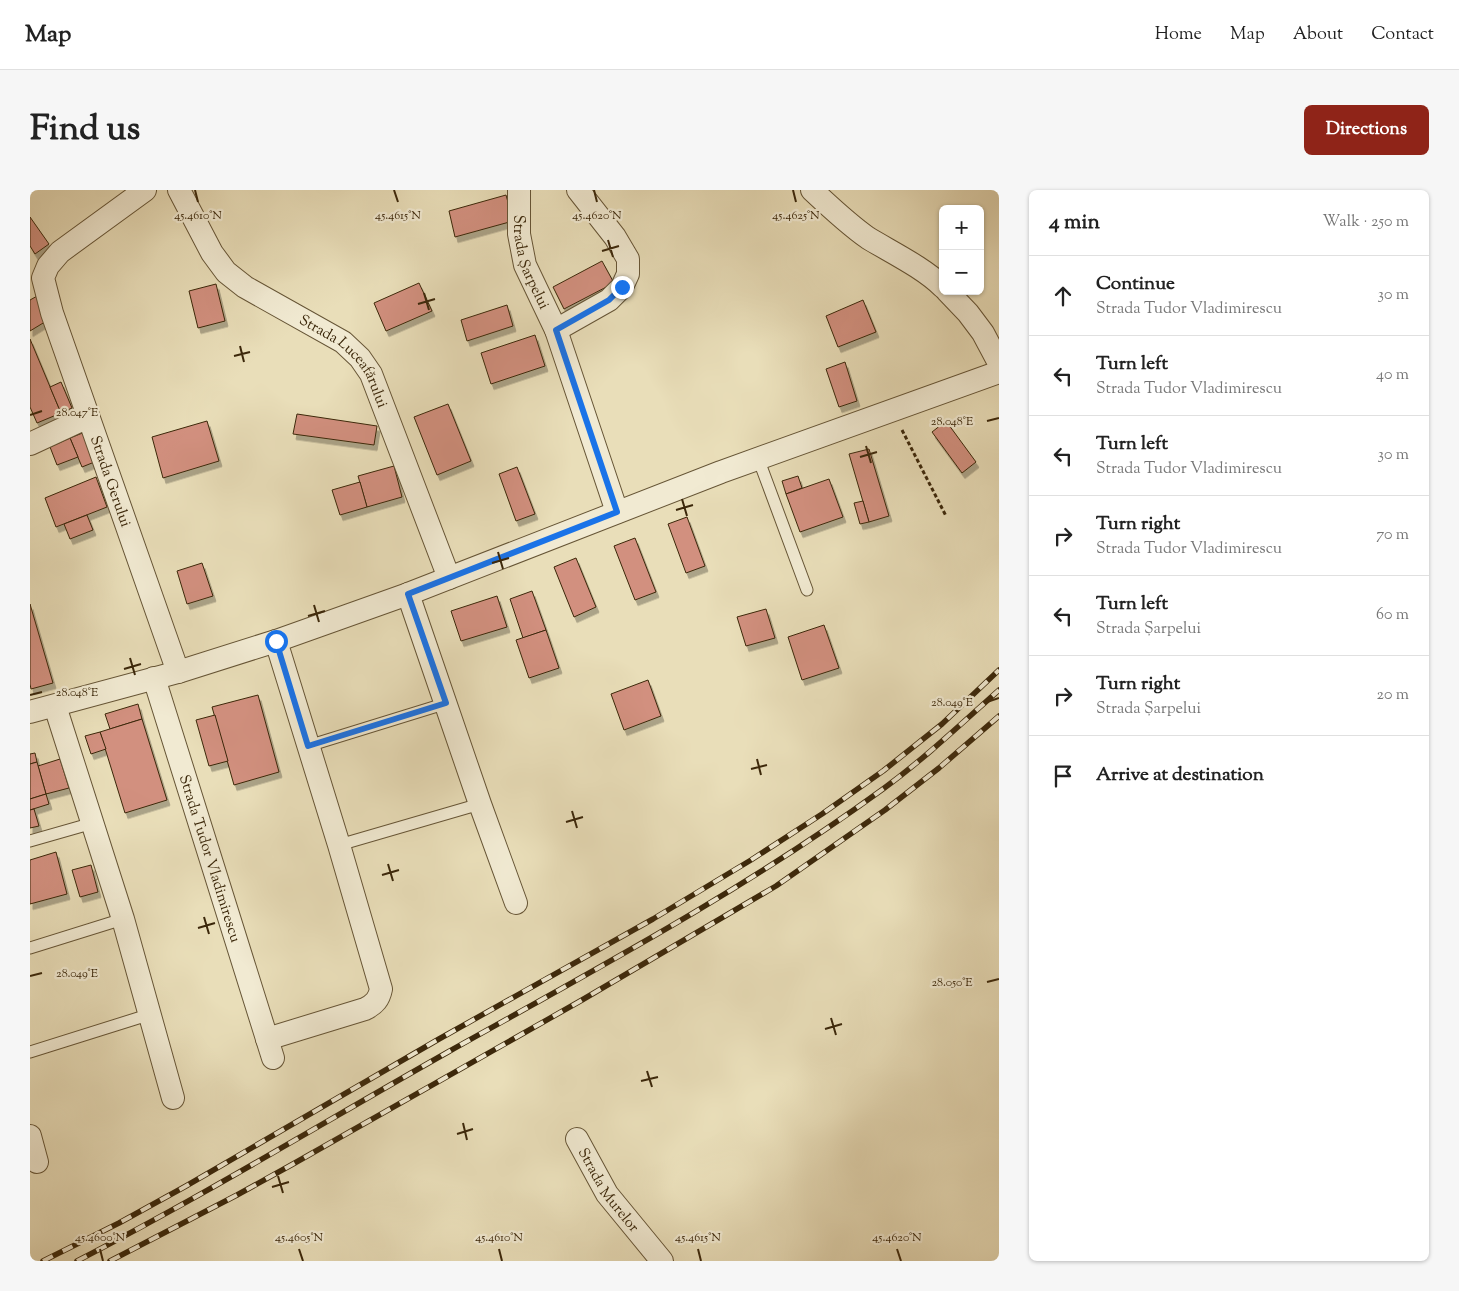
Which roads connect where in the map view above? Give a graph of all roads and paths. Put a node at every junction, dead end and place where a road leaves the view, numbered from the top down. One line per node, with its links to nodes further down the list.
1 (145, 190): 12 (street, Strada Gerului)
2 (179, 190): 17 (street, Strada Luceafărului)
3 (519, 190): 8 (street, Strada Șarpelui)
4 (578, 190): 8 (street, Strada Șarpelui)
5 (812, 190): 6 (street)
6 (939, 284)
7 (951, 295): 9 (street)
8 (556, 330): 15 (street, Strada Șarpelui)
9 (999, 363)
10 (999, 372): 11 (street)
11 (892, 410): 14 (street); 16 (path)
12 (88, 416): 13 (street); 21 (street, Strada Gerului)
13 (30, 444)
14 (758, 458): 15 (street); 18 (lane)
15 (617, 512): 17 (street)
16 (946, 516)
17 (449, 578): 19 (street)
18 (808, 590)
19 (408, 594): 20 (street); 23 (street)
20 (276, 641): 21 (street); 26 (street, Strada Tudor Vladimirescu)
21 (178, 672): 22 (street)
22 (154, 678): 24 (street); 30 (street, Strada Tudor Vladimirescu)
23 (446, 703): 26 (lane); 27 (street)
24 (55, 706): 25 (street); 28 (street)
25 (30, 712)
26 (308, 746): 30 (street, Strada Tudor Vladimirescu)
27 (480, 804): 30 (lane); 31 (street)
28 (93, 823): 29 (lane); 32 (street)
29 (30, 841)
30 (339, 845)
31 (516, 903)
32 (123, 919): 33 (lane); 34 (street)
33 (30, 948)
34 (151, 1014): 35 (lane); 36 (street)
35 (30, 1052)
36 (173, 1098)
37 (30, 1136): 39 (street)
38 (577, 1139): 40 (street, Strada Murelor)
39 (37, 1162)
40 (662, 1261)

